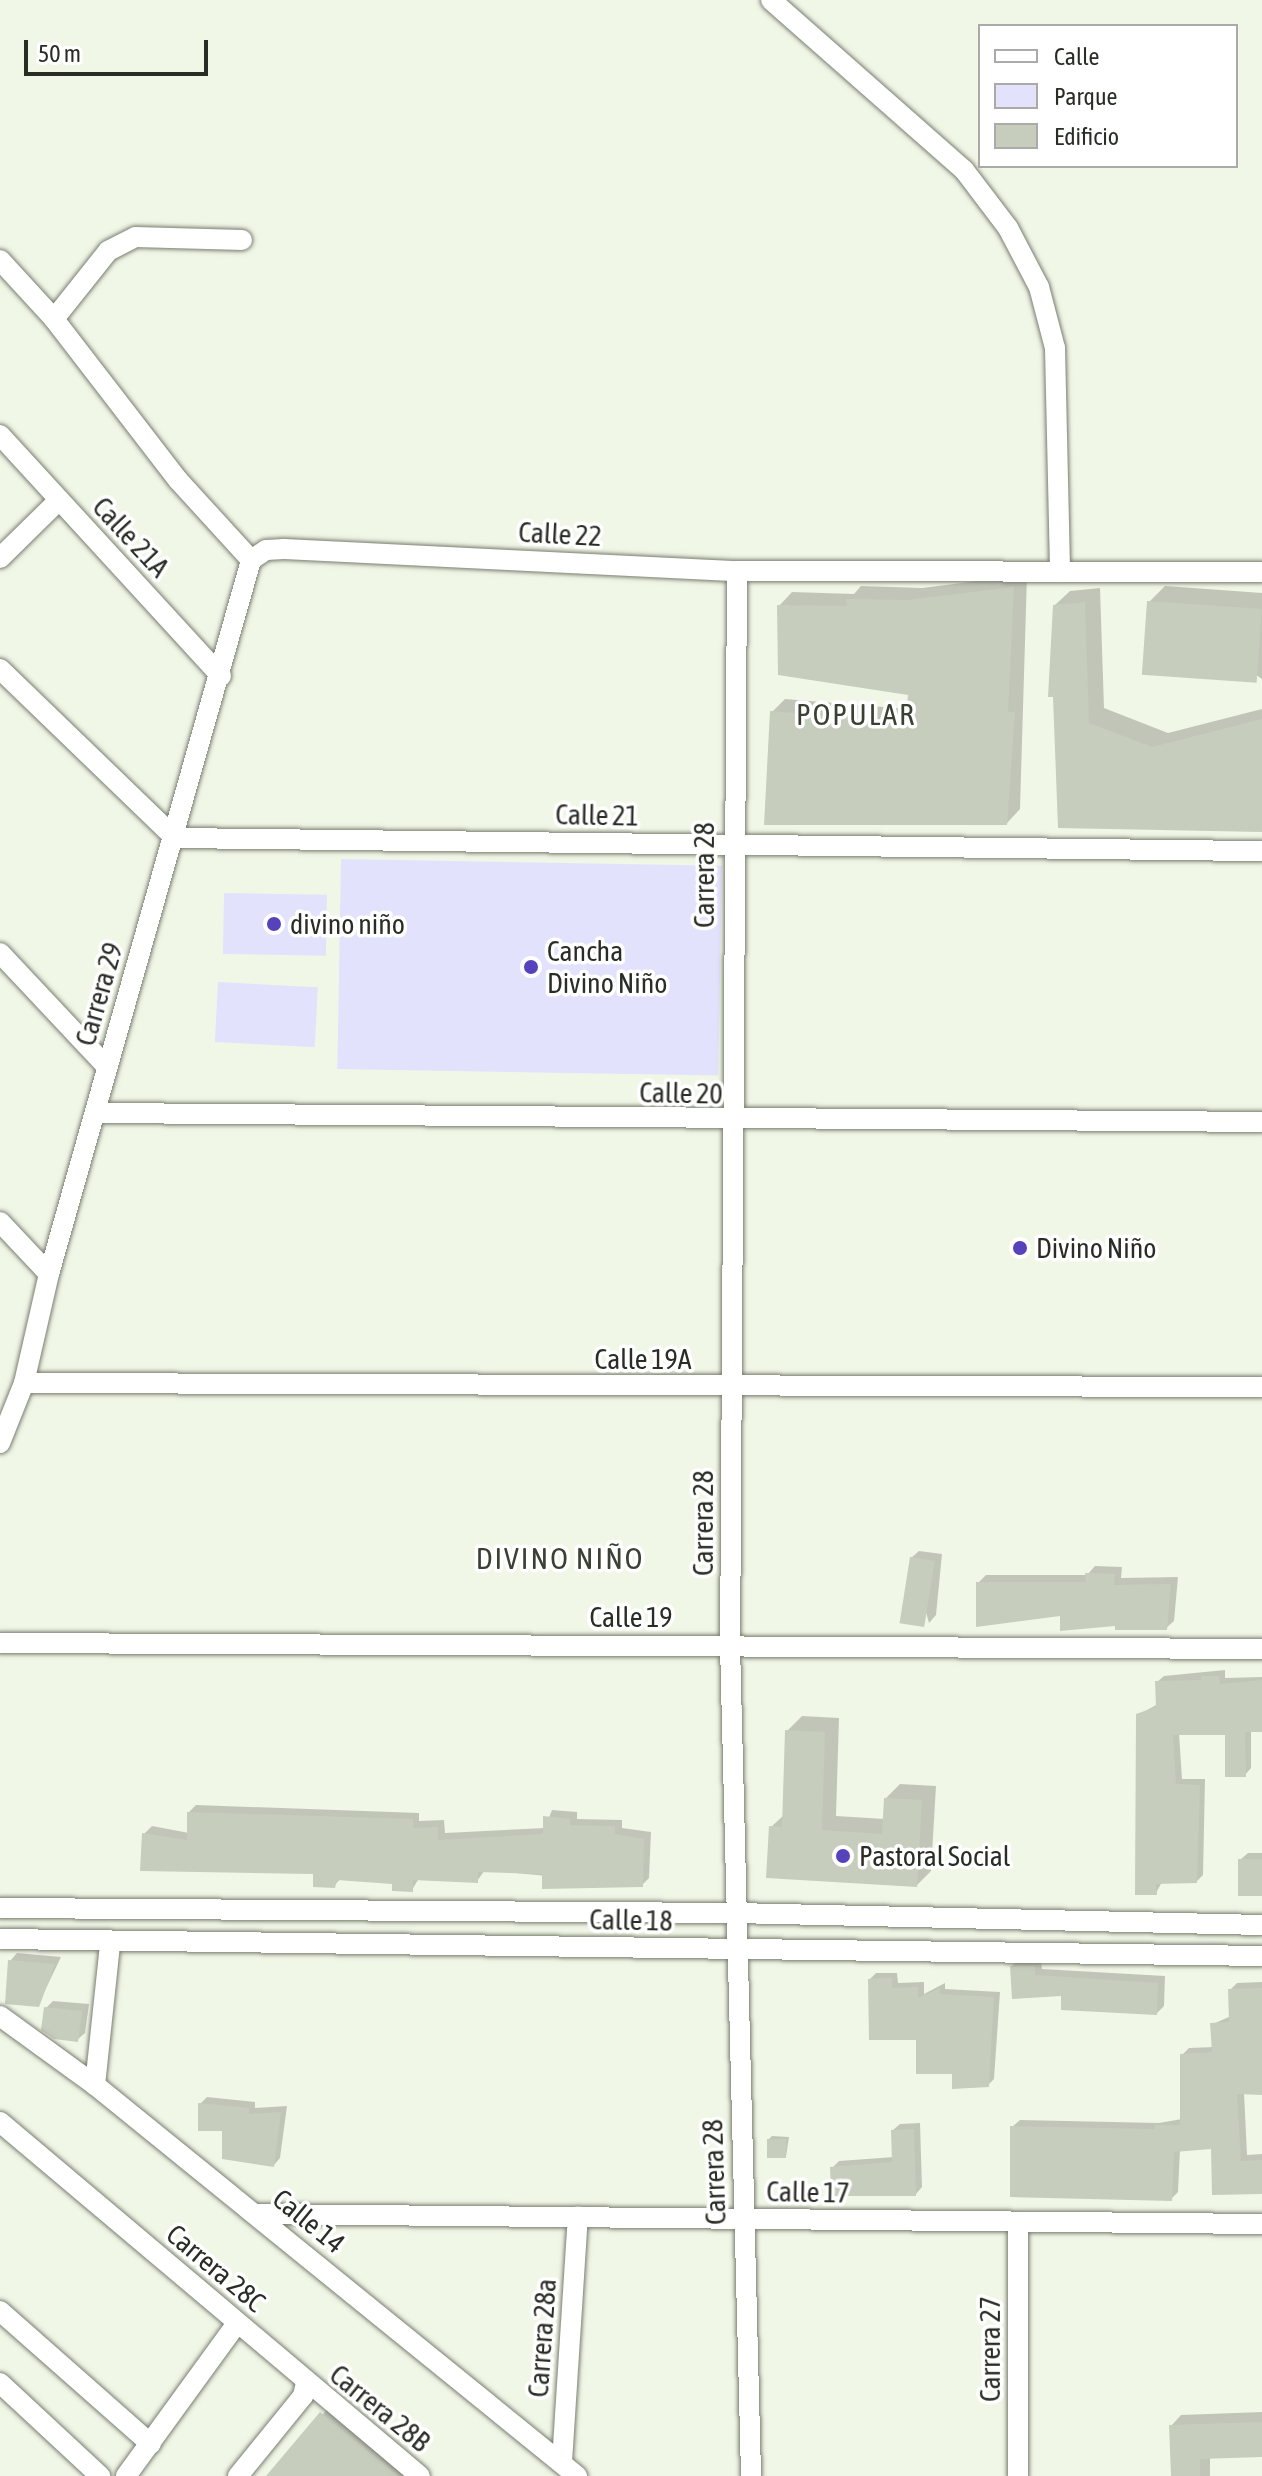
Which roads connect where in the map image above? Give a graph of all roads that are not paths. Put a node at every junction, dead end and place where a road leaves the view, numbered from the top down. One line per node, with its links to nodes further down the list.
1 (771, 0): 10 (street)
2 (242, 240): 4 (street)
3 (0, 260): 4 (street)
4 (54, 319): 8 (street)
5 (0, 435): 6 (street, Calle 21A)
6 (59, 500): 7 (street); 13 (street, Calle 21A)
7 (0, 558)
8 (251, 560): 9 (street, Calle 22); 13 (street, Carrera 29)
9 (737, 571): 10 (street, Calle 22); 15 (street, Carrera 28)
10 (1060, 572): 11 (street, Calle 22)
11 (1262, 572)
12 (0, 669): 14 (street)
13 (221, 676): 14 (street, Carrera 29)
14 (175, 838): 15 (street, Calle 21); 18 (street, Carrera 29)
15 (732, 844): 16 (street, Calle 21); 20 (street, Carrera 28)
16 (1262, 851)
17 (0, 953): 18 (street)
18 (107, 1067): 19 (street, Carrera 29)
19 (99, 1113): 20 (street, Calle 20); 23 (street, Carrera 29)
20 (733, 1122): 21 (street, Calle 20); 26 (street, Carrera 28)
21 (1262, 1122)
22 (0, 1222): 23 (street)
23 (49, 1274): 24 (street, Carrera 29)
24 (24, 1383): 26 (street, Calle 19A); 27 (street, Carrera 29)
25 (1262, 1387): 26 (street, Calle 19A)
26 (731, 1388): 29 (street, Carrera 28)
27 (0, 1443)
28 (0, 1643): 29 (street, Calle 19)
29 (730, 1645): 30 (street, Calle 19); 32 (street, Carrera 28)
30 (1262, 1649)
31 (0, 1908): 32 (street, Calle 18)
32 (734, 1913): 33 (street, Calle 18); 36 (street, Carrera 28)
33 (1262, 1925)
34 (0, 1939): 35 (street, Calle 18)
35 (110, 1944): 36 (street, Calle 18); 39 (street)
36 (735, 1949): 37 (street, Calle 18); 43 (street, Carrera 28)
37 (1262, 1956)
38 (0, 2016): 39 (street, Calle 14)
39 (95, 2085): 41 (street, Calle 14)
40 (0, 2122): 47 (street, Carrera 28C)
41 (257, 2214): 42 (street, Calle 17); 51 (street, Calle 14)
42 (578, 2217): 43 (street, Calle 17); 51 (street, Carrera 28a)
43 (743, 2219): 44 (street, Calle 17); 57 (street, Carrera 28)
44 (1018, 2222): 45 (street, Calle 17); 58 (street, Carrera 27)
45 (1262, 2224)
46 (0, 2311): 50 (street)
47 (237, 2323): 49 (street, Carrera 28C); 50 (street)
48 (0, 2383): 52 (street)
49 (306, 2383): 54 (street); 55 (street, Carrera 28B)
50 (151, 2444): 53 (street)
51 (562, 2462): 56 (street, Calle 14)
52 (100, 2476)
53 (126, 2476)
54 (238, 2476)
55 (420, 2476)
56 (577, 2476)
57 (751, 2476)
58 (1018, 2476)

